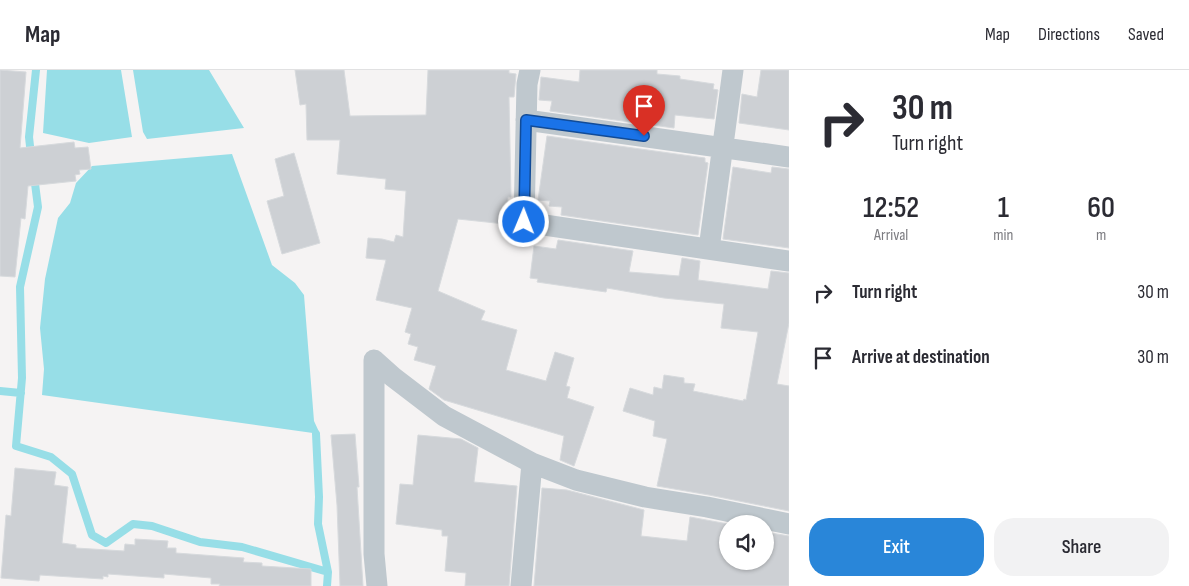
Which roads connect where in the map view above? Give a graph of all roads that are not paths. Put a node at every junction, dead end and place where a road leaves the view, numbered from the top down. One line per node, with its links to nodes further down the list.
1 (530, 70): 3 (street)
2 (733, 70): 4 (street)
3 (526, 120): 4 (street); 6 (street)
4 (722, 148): 5 (street); 6 (street)
5 (789, 157)
6 (709, 249): 7 (street)
7 (789, 261)
8 (532, 463): 9 (street); 10 (street); 11 (street)
9 (789, 524)
10 (377, 586)
11 (521, 586)

